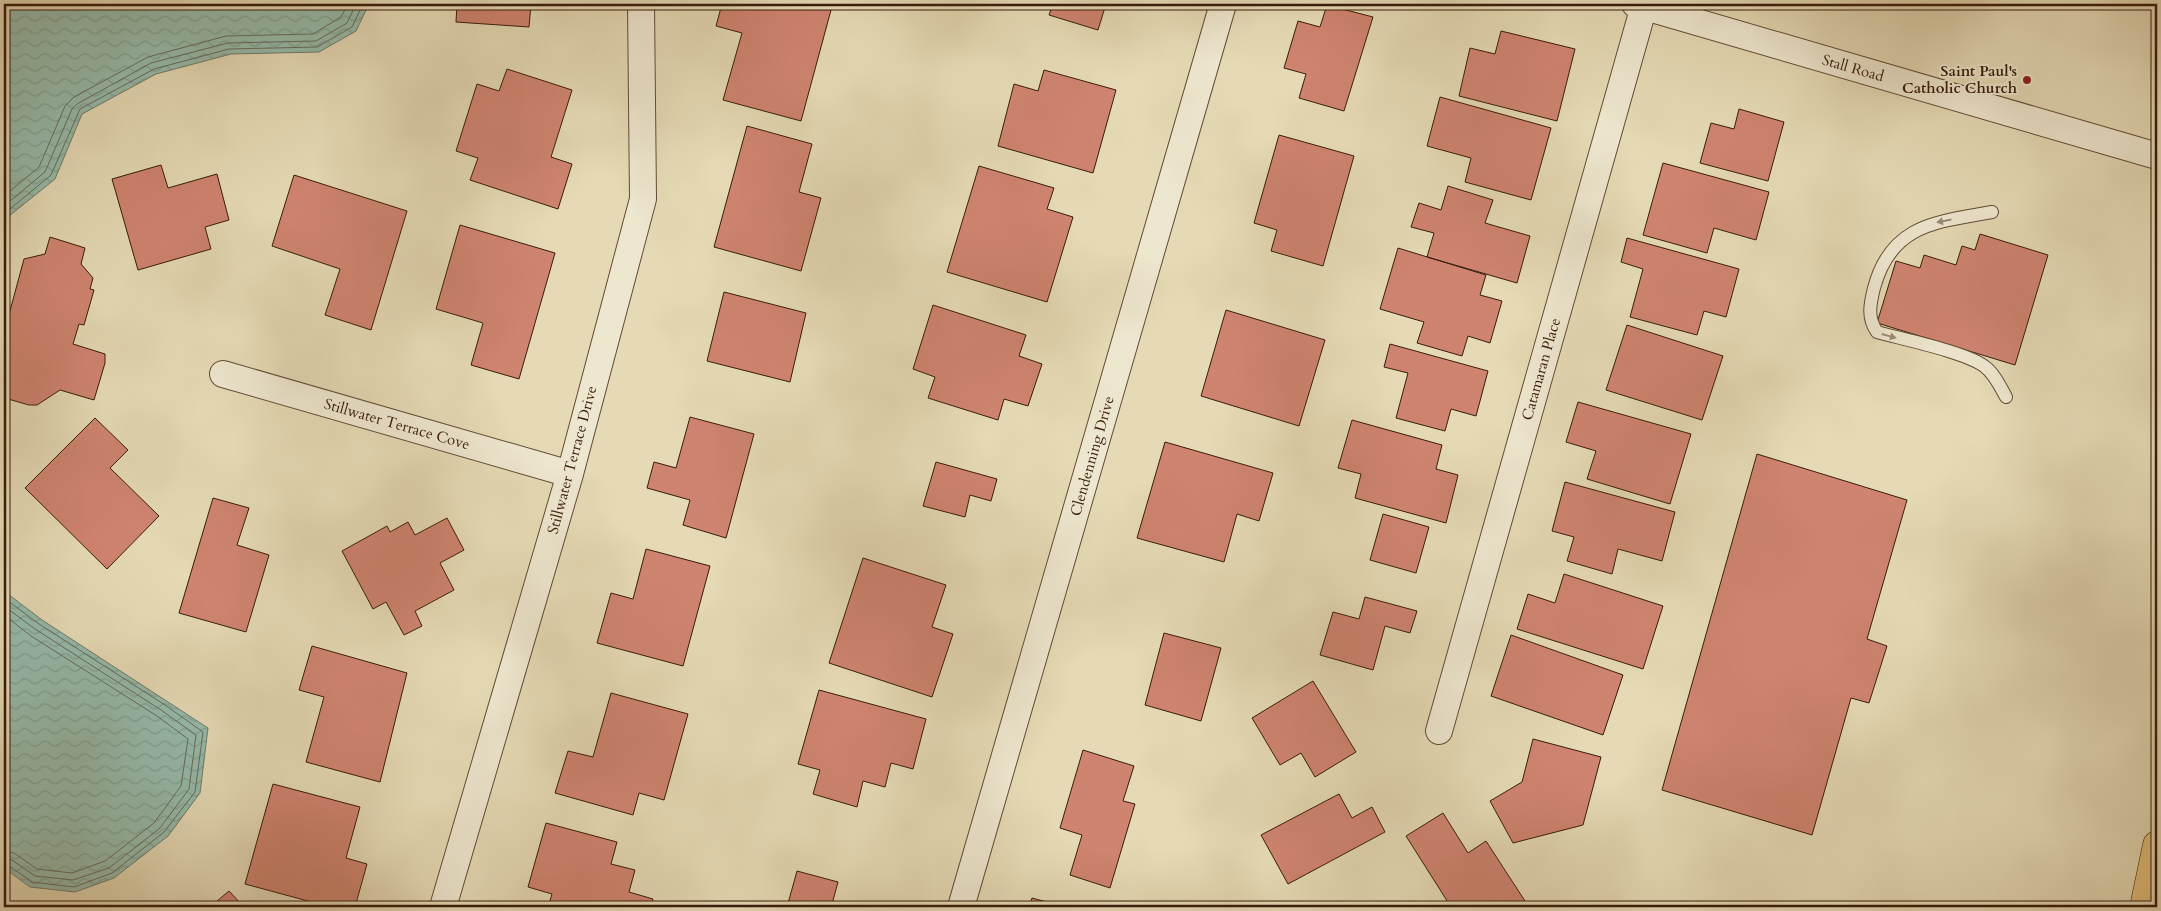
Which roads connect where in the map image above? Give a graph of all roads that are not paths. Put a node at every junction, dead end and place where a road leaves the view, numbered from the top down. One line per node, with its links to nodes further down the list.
1 (641, 4): 8 (street, Stillwater Terrace Drive)
2 (1224, 4): 12 (street, Clendenning Drive)
3 (1639, 5): 4 (street, Stall Road); 9 (street, Catamaran Place)
4 (2157, 156)
5 (1992, 212): 7 (lane, one-way to 7)
6 (224, 374): 8 (street, Stillwater Terrace Cove)
7 (2006, 397)
8 (570, 474): 11 (street, Stillwater Terrace Drive)
9 (1439, 731)
10 (2157, 845): 13 (main road)
11 (443, 907)
12 (961, 907)
13 (2144, 907)

